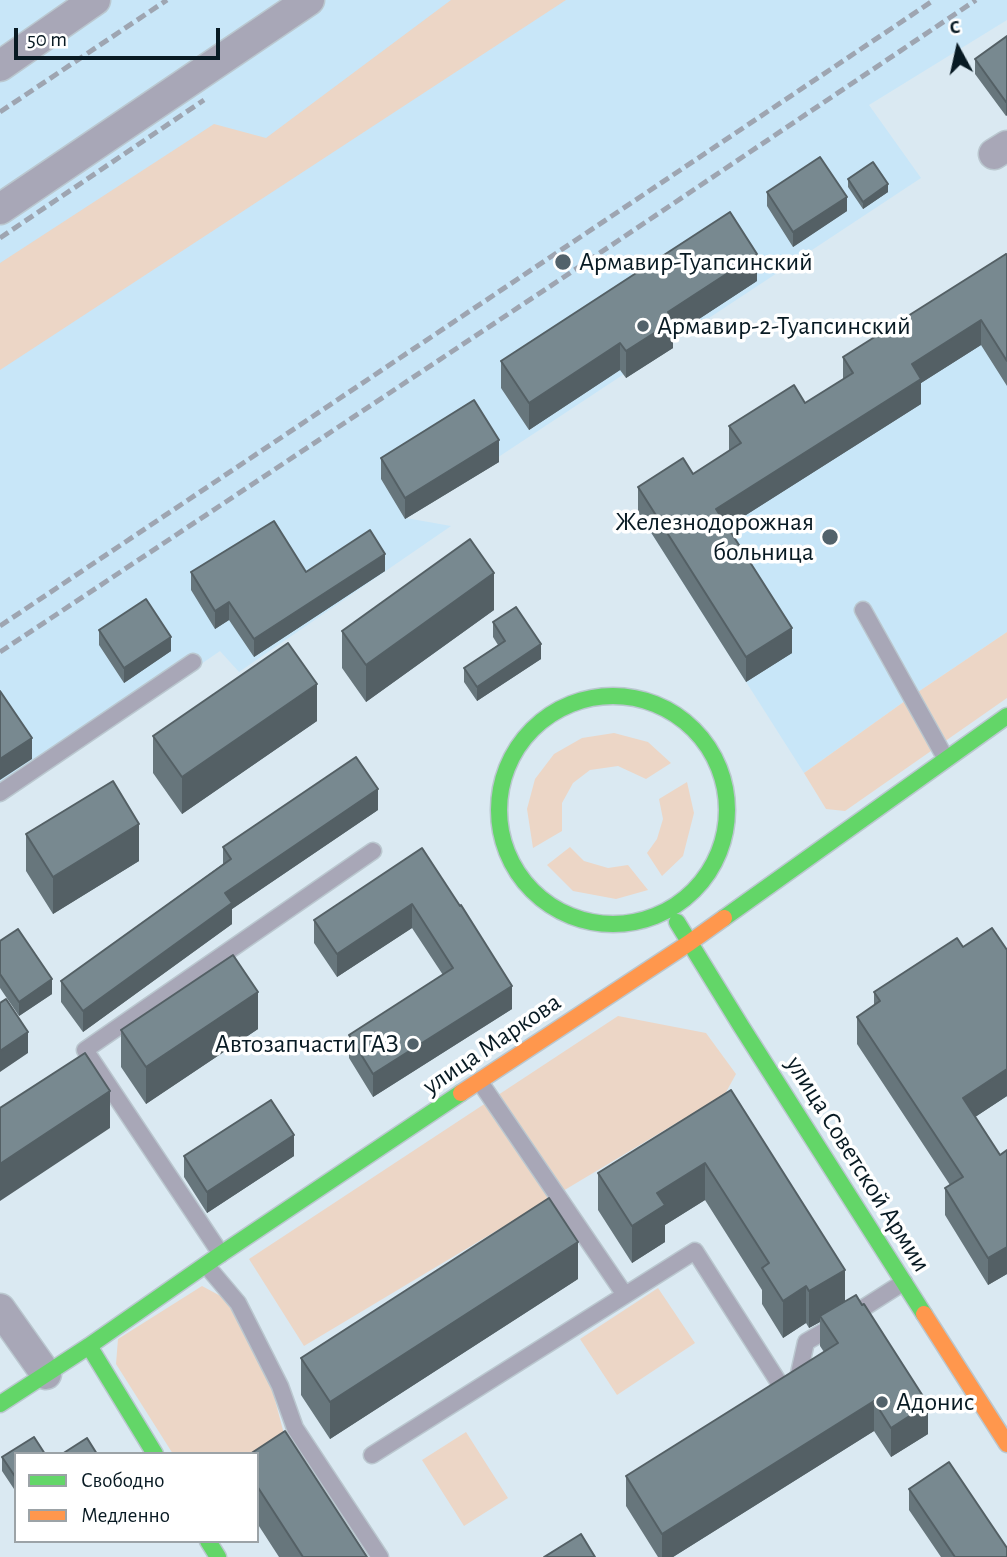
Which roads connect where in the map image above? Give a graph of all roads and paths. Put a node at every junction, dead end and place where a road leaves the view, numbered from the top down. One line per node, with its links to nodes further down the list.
1 (95, 0): 3 (street)
2 (309, 0): 4 (street)
3 (0, 66)
4 (0, 209)
5 (863, 610): 8 (lane)
6 (193, 662): 9 (lane)
7 (1007, 716): 8 (main road, улица Маркова)
8 (946, 759): 12 (main road, улица Маркова)
9 (0, 793)
10 (373, 851): 14 (lane)
11 (670, 909): 11 (main road); 12 (main road, улица Советской Армии)
12 (690, 943): 13 (main road, улица Маркова); 16 (main road, улица Советской Армии)
13 (480, 1082): 14 (main road, улица Маркова); 17 (lane)
14 (221, 1254): 15 (main road, улица Маркова)
15 (206, 1265): 19 (main road, улица Маркова); 25 (lane)
16 (904, 1282): 17 (lane); 22 (main road, улица Советской Армии)
17 (625, 1295): 24 (lane)
18 (0, 1309): 20 (street)
19 (89, 1346): 20 (main road, улица Маркова); 23 (main road)
20 (46, 1374): 21 (main road, улица Маркова)
21 (0, 1404)
22 (1007, 1444)
23 (154, 1452)
24 (372, 1455)
25 (380, 1557)

